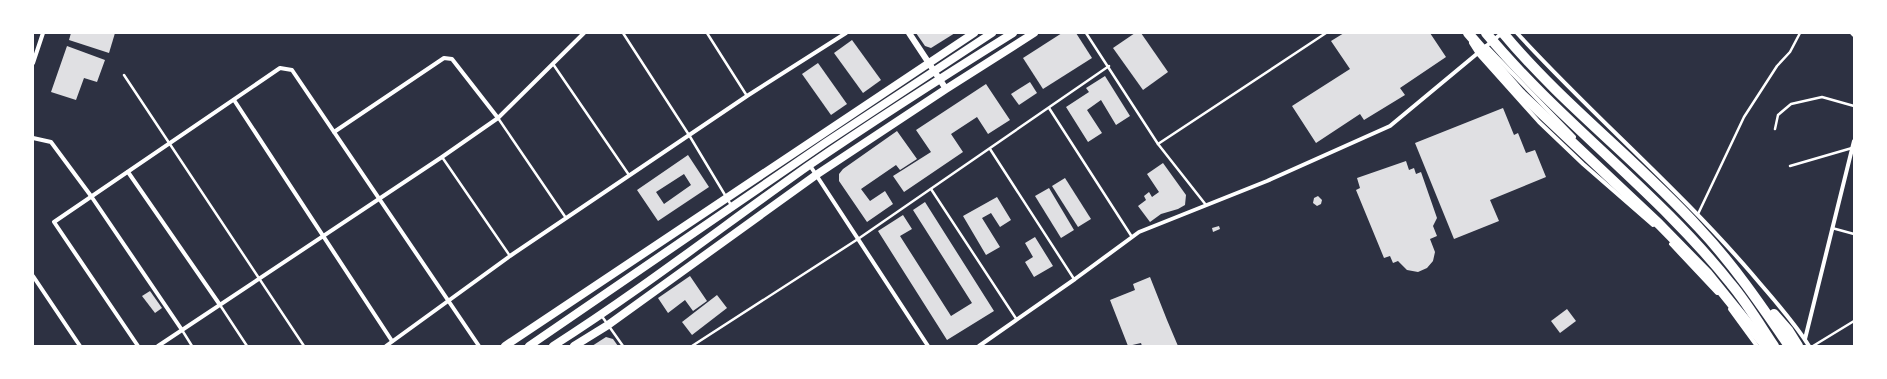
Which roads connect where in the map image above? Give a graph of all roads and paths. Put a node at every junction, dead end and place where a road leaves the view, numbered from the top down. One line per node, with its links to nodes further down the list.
1 (43, 33): 23 (street)
2 (584, 33): 24 (street)
3 (623, 33): 37 (lane)
4 (707, 33): 30 (lane)
5 (846, 33): 30 (street)
6 (909, 33): 22 (street)
7 (974, 33): 22 (main road)
8 (992, 33): 26 (main road)
9 (1013, 33): 28 (main road)
10 (1034, 33): 29 (main road)
11 (1086, 33): 25 (lane)
12 (1326, 33): 41 (lane)
13 (1464, 33): 21 (street)
14 (1468, 33): 97 (highway)
15 (1472, 33): 20 (street)
16 (1486, 33): 99 (highway)
17 (1503, 33): 20 (street); 69 (highway)
18 (1517, 33): 59 (street)
19 (1800, 33): 59 (lane)
20 (1486, 46): 21 (street); 98 (street)
21 (1478, 54): 57 (street); 96 (street)
22 (928, 62): 26 (street); 43 (main road)
23 (33, 63)
24 (553, 64): 34 (street); 51 (lane)
25 (1109, 66): 33 (lane); 41 (lane)
26 (934, 70): 28 (street); 47 (main road)
27 (124, 75): 40 (lane)
28 (940, 79): 29 (street); 48 (main road)
29 (946, 89): 52 (main road)
30 (747, 96): 37 (street)
31 (234, 100): 36 (street); 40 (street); 63 (street)
32 (1854, 106): 35 (lane)
33 (1049, 108): 44 (lane); 64 (lane)
34 (498, 118): 36 (street); 46 (street); 60 (lane)
35 (1775, 129)
36 (334, 132): 56 (street)
37 (689, 135): 51 (street); 55 (lane)
38 (33, 138): 54 (street)
39 (1854, 141): 42 (street)
40 (170, 142): 50 (street); 68 (lane)
41 (1158, 144): 57 (lane)
42 (1852, 148): 45 (street); 49 (lane)
43 (798, 149): 47 (street); 55 (main road)
44 (990, 149): 53 (lane); 70 (lane)
45 (1852, 156): 61 (street)
46 (442, 157): 56 (street); 66 (lane)
47 (804, 157): 48 (street); 58 (main road)
48 (809, 165): 52 (street); 73 (main road)
49 (1790, 166)
50 (128, 172): 54 (street); 72 (street)
51 (629, 175): 60 (street)
52 (816, 175): 65 (street); 76 (main road)
53 (931, 189): 65 (lane); 74 (lane)
54 (91, 196): 77 (street); 81 (street)
55 (726, 197): 58 (lane); 88 (main road)
56 (380, 198): 63 (street); 71 (street)
57 (1206, 205): 64 (street)
58 (732, 207): 89 (main road)
59 (1698, 214): 79 (street)
60 (566, 218): 66 (street)
61 (1831, 228): 62 (lane); 79 (street)
62 (1854, 234)
63 (322, 235): 68 (street); 78 (street)
64 (1132, 236): 70 (street)
65 (858, 240): 93 (lane); 94 (street)
66 (510, 256): 71 (street)
67 (33, 276): 80 (street)
68 (260, 277): 72 (street); 85 (lane)
69 (1742, 278): 79 (highway); 100 (highway)
70 (1075, 280): 74 (street)
71 (448, 301): 78 (street); 87 (street)
72 (220, 305): 77 (street); 84 (lane)
73 (601, 315): 76 (lane); 90 (main road)
74 (1017, 320): 95 (street)
75 (1854, 321): 102 (lane)
76 (608, 325): 91 (main road); 92 (lane)
77 (182, 330): 82 (street); 83 (lane)
78 (392, 342): 86 (street)
79 (1801, 343): 101 (street)
80 (80, 346)
81 (138, 346)
82 (158, 346)
83 (192, 346)
84 (247, 346)
85 (304, 346)
86 (386, 346)
87 (479, 346)
88 (505, 346)
89 (529, 346)
90 (553, 346)
91 (574, 346)
92 (623, 346)
93 (692, 346)
94 (928, 346)
95 (979, 346)
96 (1757, 346)
97 (1766, 346)
98 (1769, 346)
99 (1774, 346)
100 (1789, 346)
101 (1808, 346)
102 (1813, 346)

